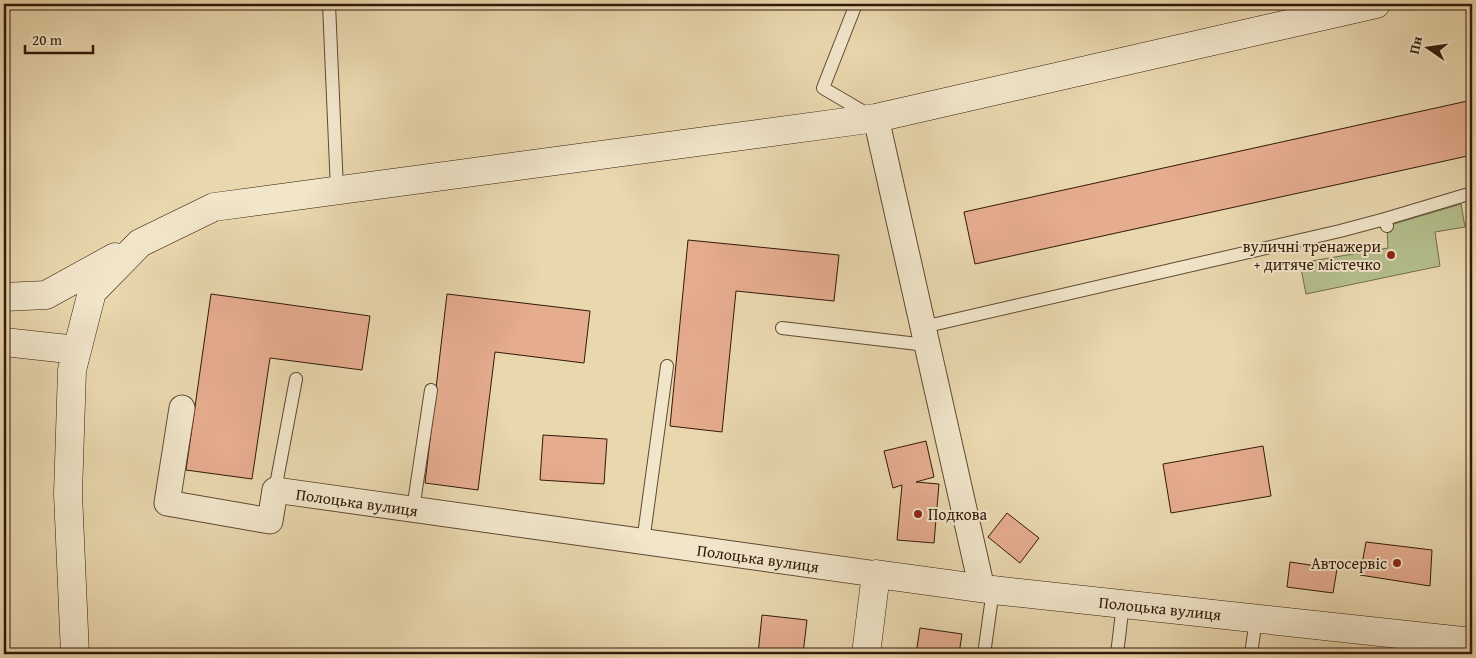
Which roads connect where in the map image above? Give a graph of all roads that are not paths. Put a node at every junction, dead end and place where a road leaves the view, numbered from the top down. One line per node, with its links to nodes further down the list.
1 (328, 4): 5 (lane)
2 (856, 4): 4 (lane)
3 (1376, 4): 4 (street)
4 (876, 118): 5 (street); 10 (street)
5 (337, 190): 7 (street)
6 (1472, 193): 10 (lane)
7 (140, 243): 8 (street); 12 (street)
8 (4, 297)
9 (782, 328): 10 (lane)
10 (924, 336): 21 (street)
11 (4, 342): 12 (street)
12 (77, 350): 26 (street)
13 (667, 366): 19 (lane)
14 (296, 379): 17 (lane)
15 (431, 390): 18 (lane)
16 (182, 408): 17 (street, Полоцька вулиця)
17 (275, 490): 18 (street, Полоцька вулиця)
18 (413, 509): 19 (street, Полоцька вулиця)
19 (643, 542): 20 (street, Полоцька вулиця)
20 (876, 574): 21 (street, Полоцька вулиця); 27 (street)
21 (987, 589): 22 (street, Полоцька вулиця); 28 (lane)
22 (1123, 604): 23 (street, Полоцька вулиця); 29 (lane)
23 (1256, 619): 25 (street, Полоцька вулиця); 30 (lane)
24 (1472, 642): 25 (street, Полоцька вулиця)
25 (1402, 645)
26 (74, 654)
27 (866, 654)
28 (984, 654)
29 (1117, 654)
30 (1252, 654)

